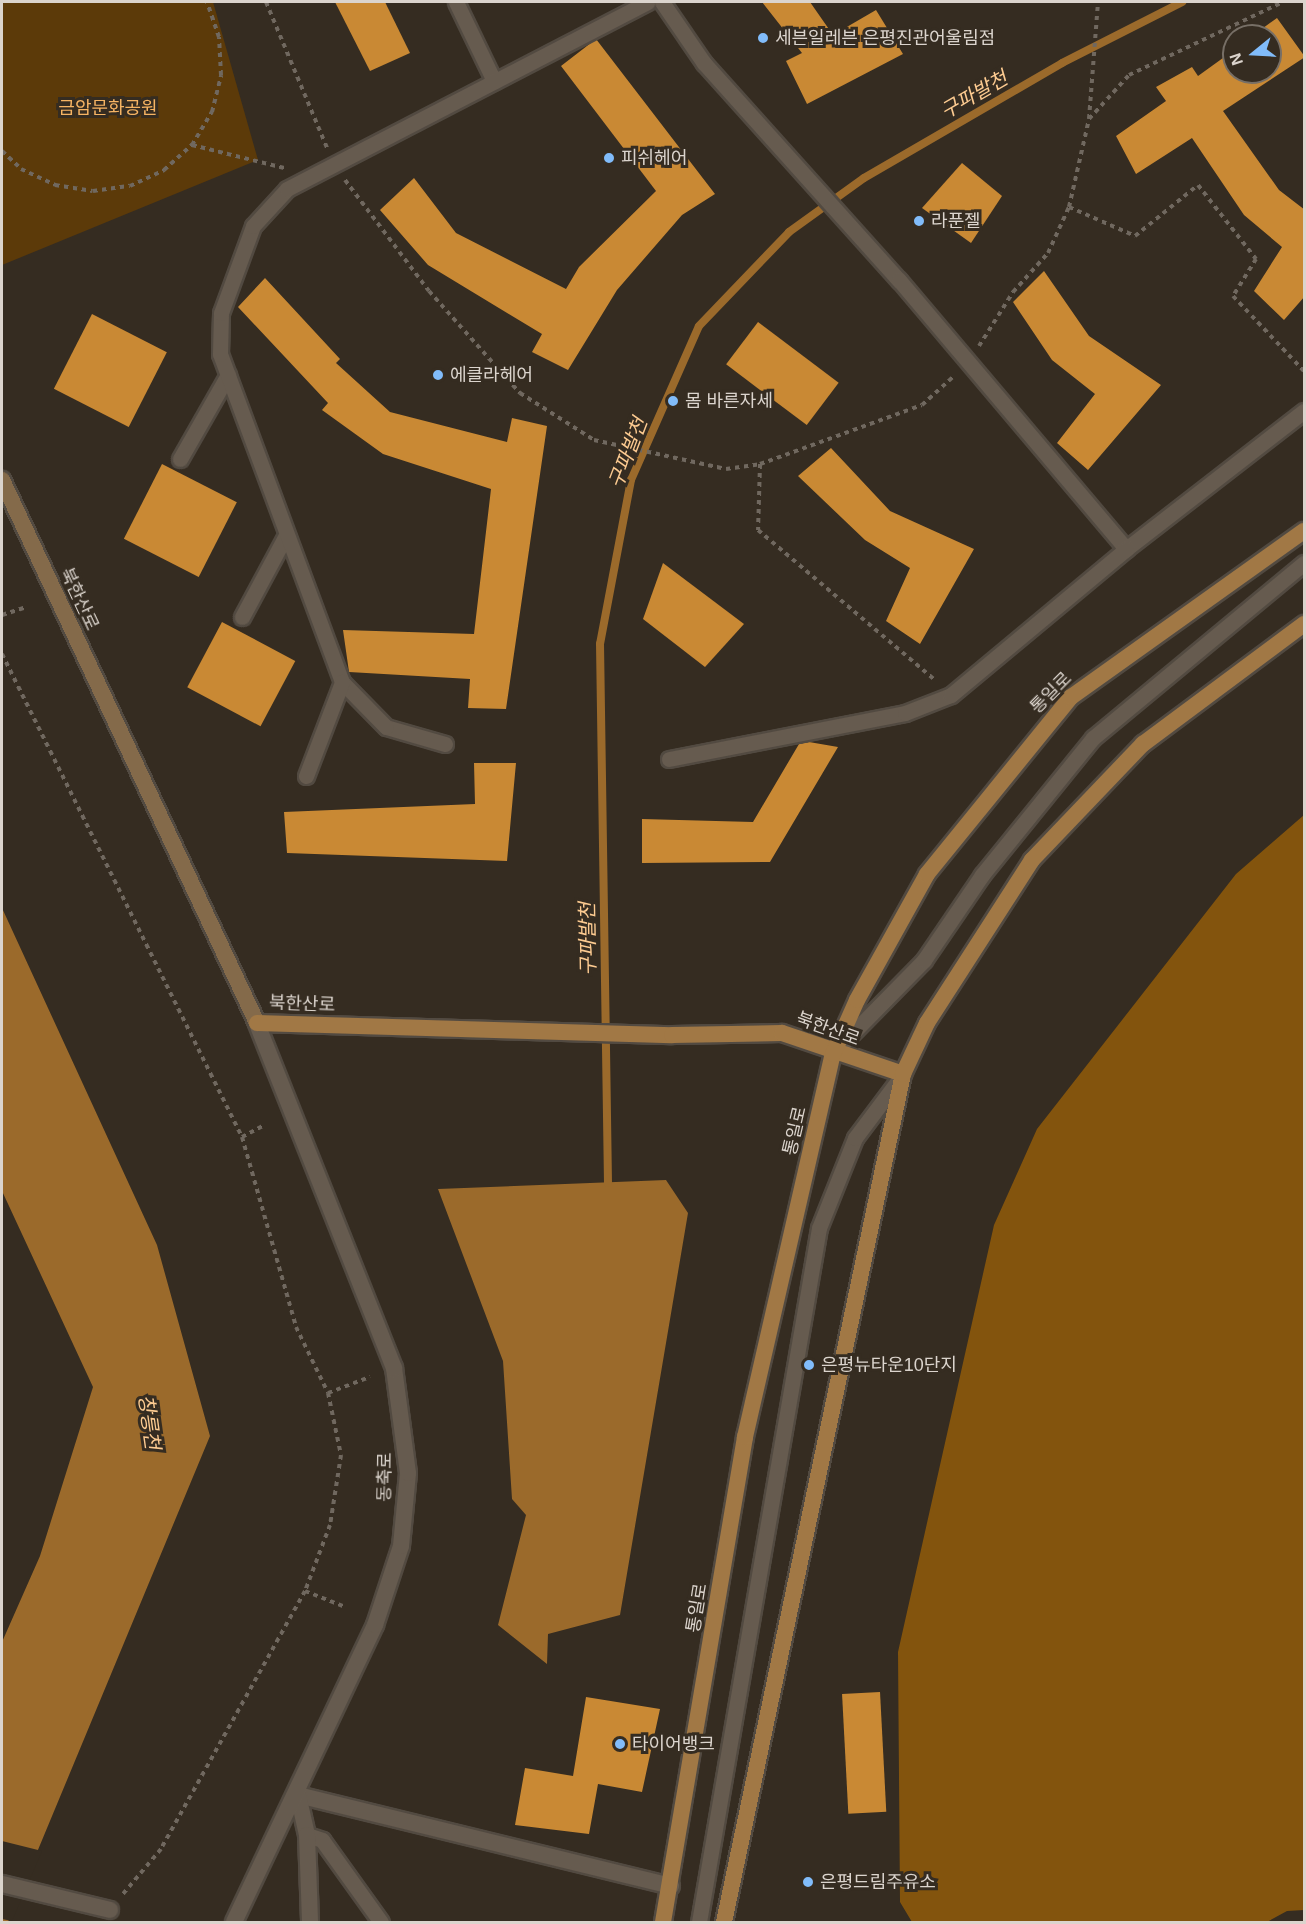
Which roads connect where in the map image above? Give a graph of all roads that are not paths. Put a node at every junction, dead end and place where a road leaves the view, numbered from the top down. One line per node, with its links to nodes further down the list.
1 (456, 2): 4 (lane)
2 (647, 2): 4 (lane)
3 (662, 2): 11 (lane)
4 (494, 81): 5 (lane)
5 (228, 375): 7 (lane); 10 (lane)
6 (1305, 411): 11 (lane)
7 (180, 459)
8 (2, 480): 19 (main road, 북한산로)
9 (1305, 531): 20 (main road, 통일로)
10 (285, 537): 13 (lane); 15 (lane)
11 (1126, 549): 17 (lane)
12 (1305, 563): 20 (lane)
13 (242, 617)
14 (1305, 624): 21 (main road)
15 (342, 682): 16 (lane); 18 (lane)
16 (445, 744)
17 (669, 759)
18 (306, 776)
19 (257, 1023): 20 (main road, 북한산로); 22 (street, 동축로)
20 (833, 1053): 21 (main road, 북한산로); 25 (main road, 통일로)
21 (903, 1074): 31 (lane); 32 (main road)
22 (298, 1794): 23 (street); 25 (street); 27 (street, 동축로)
23 (307, 1835): 28 (street); 29 (lane)
24 (2, 1884): 26 (street)
25 (671, 1886): 30 (main road, 통일로)
26 (110, 1910)
27 (234, 1923)
28 (310, 1923)
29 (381, 1923)
30 (663, 1923)
31 (699, 1923)
32 (724, 1923)

